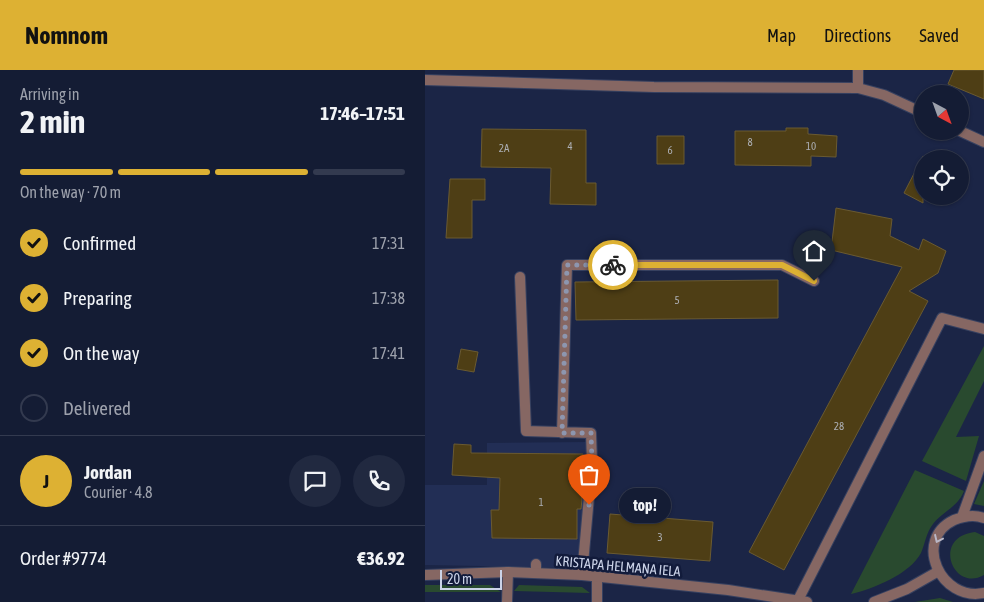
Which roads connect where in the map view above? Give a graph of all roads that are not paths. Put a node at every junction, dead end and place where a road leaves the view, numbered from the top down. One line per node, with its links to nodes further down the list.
1 (858, 70): 3 (street)
2 (425, 80): 3 (street)
3 (858, 88): 4 (street)
4 (914, 109)
5 (969, 135): 6 (street)
6 (984, 142)
7 (520, 277): 10 (street)
8 (814, 281): 10 (street)
9 (984, 329): 21 (street)
10 (562, 433): 17 (street)
11 (984, 456): 12 (street)
12 (962, 517): 13 (street); 15 (street, one-way to 15)
13 (984, 518)
14 (508, 572): 16 (street, KRISTAPA HELMAŅA IELA); 17 (street, KRISTAPA HELMAŅA IELA); 22 (street)
15 (937, 572): 20 (street); 24 (street)
16 (425, 575)
17 (582, 575): 18 (street, KRISTAPA HELMAŅA IELA)
18 (597, 577): 21 (street, KRISTAPA HELMAŅA IELA); 23 (street)
19 (984, 592): 20 (street)
20 (967, 598)
21 (802, 601)
22 (507, 602)
23 (597, 602)
24 (874, 602)

